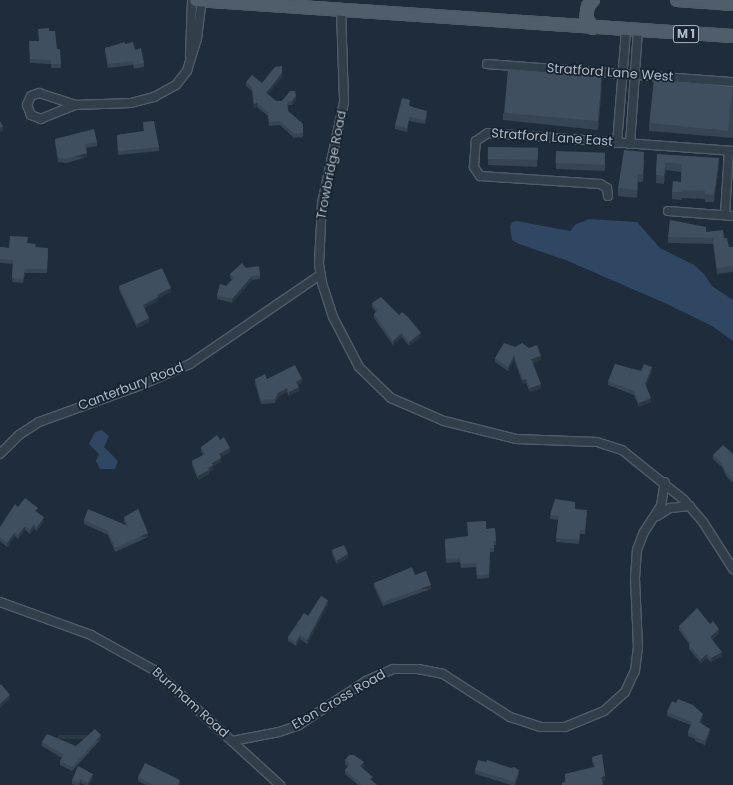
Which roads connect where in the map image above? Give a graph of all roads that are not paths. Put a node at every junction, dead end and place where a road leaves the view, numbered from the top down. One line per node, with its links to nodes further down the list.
1 (192, 0): 12 (street)
2 (196, 0): 3 (main road, M 1)
3 (202, 0): 7 (main road, M 1); 12 (street)
4 (593, 0): 8 (main road)
5 (677, 0): 6 (main road)
6 (733, 4)
7 (341, 10): 8 (main road, M 1); 24 (street, Trowbridge Road)
8 (593, 28): 9 (main road, M 1)
9 (626, 30): 10 (main road, M 1); 14 (street)
10 (638, 31): 11 (main road, M 1); 15 (street)
11 (733, 36)
12 (190, 62): 17 (street)
13 (487, 64): 14 (street, Stratford Lane West)
14 (622, 74): 15 (street, Stratford Lane West); 18 (street)
15 (635, 75): 16 (street, Stratford Lane West); 19 (street)
16 (733, 82)
17 (75, 105): 17 (street)
18 (617, 142): 19 (street, Stratford Lane East); 21 (street, Stratford Lane East)
19 (630, 144): 20 (street, Stratford Lane East)
20 (731, 151): 23 (street)
21 (608, 196)
22 (668, 211): 23 (street)
23 (729, 215)
24 (320, 275): 25 (street, Canterbury Road); 26 (street, Trowbridge Road)
25 (0, 454)
26 (665, 482): 27 (street, Trowbridge Road); 28 (street, Eton Cross Road)
27 (690, 506): 28 (street, Eton Cross Road); 29 (street, Trowbridge Road)
28 (654, 519): 31 (street, Eton Cross Road)
29 (733, 569)
30 (0, 602): 31 (street, Burnham Road)
31 (232, 741): 32 (street, Burnham Road)
32 (280, 785)

